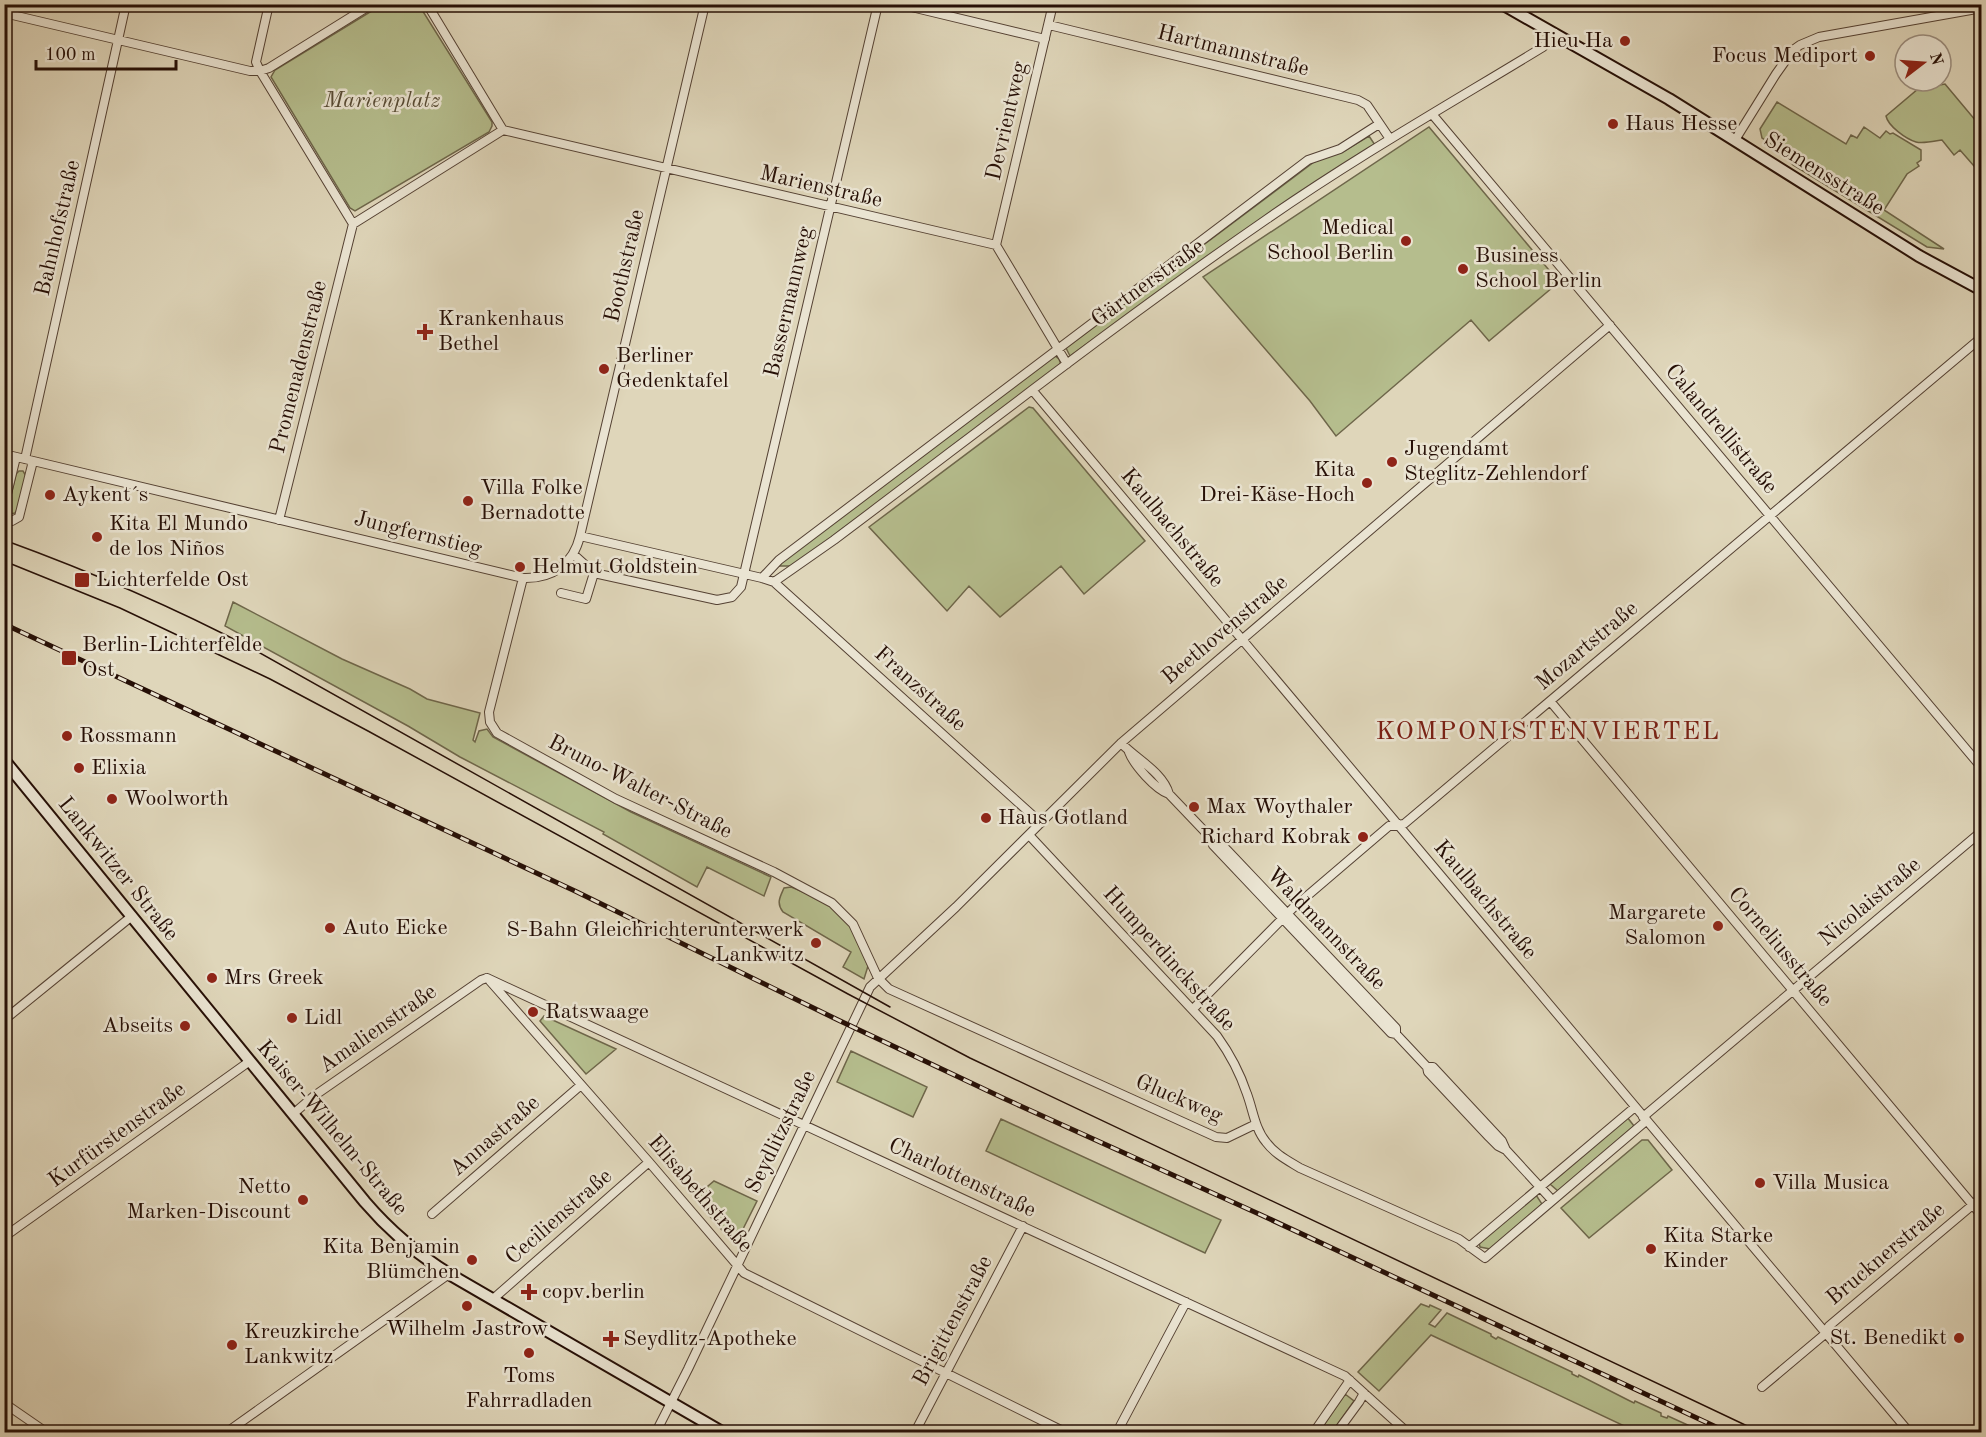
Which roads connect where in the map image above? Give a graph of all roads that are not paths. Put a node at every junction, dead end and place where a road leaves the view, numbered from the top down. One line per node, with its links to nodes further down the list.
1 (126, 4): 14 (street, Bahnhofstraße)
2 (268, 4): 16 (street)
3 (372, 4): 16 (street)
4 (427, 4): 19 (street)
5 (705, 4): 22 (street, Boothstraße)
6 (878, 4): 23 (street, Bassermannweg)
7 (899, 4): 15 (street)
8 (1053, 4): 12 (street, Devrientweg)
9 (1502, 4): 13 (main road, Siemensstraße)
10 (1982, 8): 21 (street)
11 (4, 13): 14 (street)
12 (1049, 25): 15 (street, Devrientweg); 18 (street, Hartmannstraße)
13 (1555, 33): 17 (street, Gärtnerstraße); 21 (main road, Siemensstraße)
14 (118, 39): 16 (street); 34 (street, Bahnhofstraße)
15 (1045, 39): 25 (street, Devrientweg)
16 (260, 72): 24 (street)
17 (1432, 114): 20 (street, Gärtnerstraße); 27 (street, Calandrellistraße)
18 (1379, 124): 20 (street, Hartmannstraße); 29 (street, Gärtnerstraße)
19 (503, 130): 22 (street, Marienstraße); 24 (street)
20 (1390, 139): 30 (street, Gärtnerstraße)
21 (1735, 140): 26 (main road, Siemensstraße)
22 (666, 169): 23 (street, Marienstraße); 39 (street, Boothstraße)
23 (830, 208): 25 (street, Marienstraße); 42 (street, Bassermannweg)
24 (353, 224): 38 (street, Promenadenstraße)
25 (996, 245): 29 (street)
26 (1980, 285)
27 (1610, 326): 37 (street, Calandrellistraße); 47 (street, Beethovenstraße)
28 (1982, 337): 37 (street, Mozartstraße)
29 (1057, 349): 30 (street); 44 (street, Gärtnerstraße)
30 (1067, 364): 31 (street, Gärtnerstraße)
31 (1033, 391): 45 (street, Gärtnerstraße); 47 (street, Kaulbachstraße)
32 (4, 454): 33 (street, Jungfernstieg)
33 (16, 457): 34 (street, Jungfernstieg); 35 (street)
34 (29, 460): 36 (street); 38 (street, Jungfernstieg)
35 (4, 506)
36 (4, 516)
37 (1770, 516): 48 (street, Mozartstraße); 51 (street, Calandrellistraße)
38 (279, 519): 43 (street, Jungfernstieg)
39 (580, 536): 40 (street, Jungfernstieg); 42 (street)
40 (573, 554): 41 (street); 43 (street, Jungfernstieg)
41 (594, 573): 42 (street, Bassermannweg); 46 (street)
42 (743, 574): 44 (street)
43 (523, 578): 59 (street, Bruno-Walter-Straße)
44 (762, 578): 45 (street)
45 (774, 582): 52 (street, Franzstraße)
46 (561, 593)
47 (1242, 640): 49 (street, Beethovenstraße); 53 (street, Kaulbachstraße)
48 (1550, 701): 53 (street, Mozartstraße); 60 (street, Corneliusstraße)
49 (1121, 743): 52 (street, Beethovenstraße); 57 (street, Waldmannstraße)
50 (6, 766): 56 (main road, Lankwitzer Straße)
51 (1982, 768)
52 (1041, 822): 55 (street, Beethovenstraße)
53 (1398, 825): 57 (street, Mozartstraße); 66 (street, Kaulbachstraße)
54 (1982, 831): 60 (street, Nicolaistraße)
55 (1029, 835): 59 (street, Beethovenstraße); 62 (street, Humperdinckstraße)
56 (132, 916): 61 (main road, Lankwitzer Straße); 63 (street)
57 (1285, 917): 62 (street, Mozartstraße); 72 (street, Waldmannstraße)
58 (487, 978): 65 (street, Elisabethstraße); 67 (street, Amalienstraße); 70 (street, Charlottenstraße)
59 (878, 978): 69 (street, Gluckweg); 70 (street, Seydlitzstraße)
60 (1793, 991): 68 (street, Nicolaistraße); 75 (street, Corneliusstraße)
61 (202, 1002): 64 (main road, Kaiser-Wilhelm-Straße)
62 (1193, 1009): 69 (street, Humperdinckstraße)
63 (4, 1020)
64 (250, 1061): 67 (main road, Kaiser-Wilhelm-Straße); 79 (street, Kurfürstenstraße)
65 (581, 1085): 71 (street, Elisabethstraße); 76 (street, Annastraße)
66 (1635, 1107): 68 (street, Kaulbachstraße); 72 (street)
67 (293, 1114): 82 (main road, Kaiser-Wilhelm-Straße)
68 (1645, 1119): 74 (street, Nicolaistraße); 85 (street, Kaulbachstraße)
69 (1256, 1124): 80 (street)
70 (805, 1125): 78 (street, Charlottenstraße); 81 (street, Seydlitzstraße)
71 (649, 1162): 81 (street, Elisabethstraße); 83 (street, Cecilienstraße)
72 (1540, 1187): 74 (street, Waldmannstraße); 80 (street)
73 (1982, 1197): 75 (street, Brucknerstraße)
74 (1552, 1200): 80 (street, Nicolaistraße)
75 (1972, 1205): 77 (street, Corneliusstraße); 85 (street, Brucknerstraße)
76 (432, 1214)
77 (1982, 1216)
78 (1023, 1226): 84 (street, Charlottenstraße); 86 (street, Brigittenstraße)
79 (4, 1237)
80 (1469, 1247)
81 (737, 1265): 86 (street, Elisabethstraße); 91 (street, Seydlitzstraße)
82 (449, 1274): 83 (main road, Kaiser-Wilhelm-Straße); 93 (street)
83 (493, 1299): 91 (main road, Kaiser-Wilhelm-Straße)
84 (1186, 1302): 87 (street, Charlottenstraße); 98 (street)
85 (1825, 1334): 88 (street, Brucknerstraße); 102 (street, Kaulbachstraße)
86 (946, 1373): 96 (street, Brigittenstraße); 97 (street, Elisabethstraße)
87 (1350, 1380): 89 (street, Charlottenstraße); 99 (street)
88 (1762, 1387)
89 (1364, 1393): 100 (street); 101 (street, Charlottenstraße)
90 (4, 1403): 92 (street)
91 (672, 1403): 94 (street, Seydlitzstraße); 95 (main road, Kaiser-Wilhelm-Straße)
92 (46, 1432)
93 (227, 1432)
94 (656, 1432)
95 (722, 1432)
96 (915, 1432)
97 (1065, 1432)
98 (1117, 1432)
99 (1314, 1432)
100 (1337, 1432)
101 (1407, 1432)
102 (1909, 1432)

